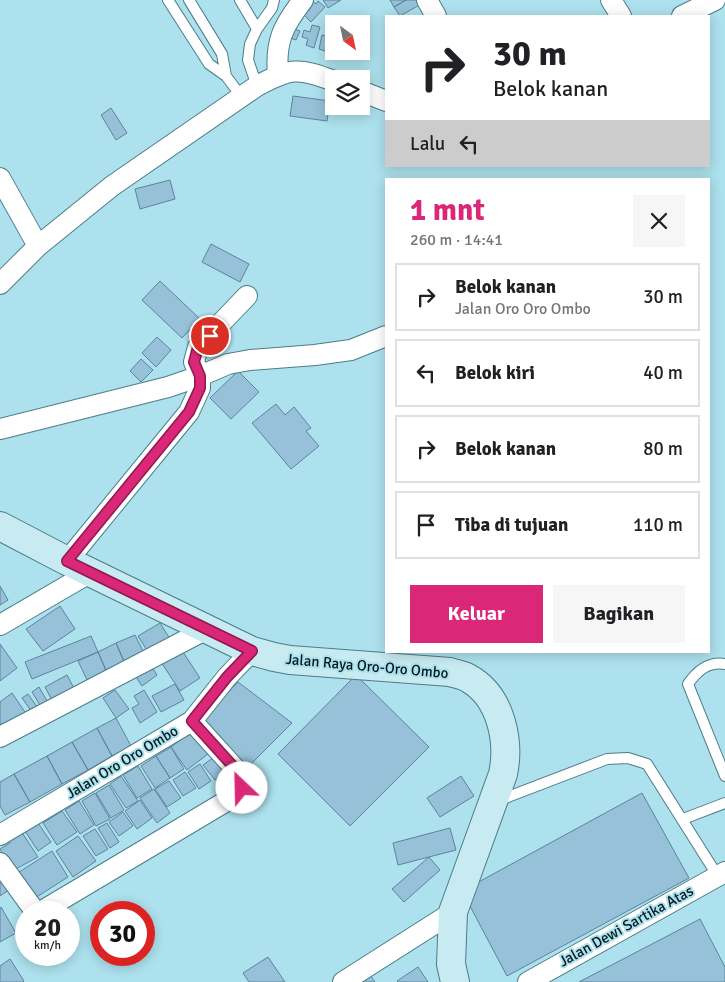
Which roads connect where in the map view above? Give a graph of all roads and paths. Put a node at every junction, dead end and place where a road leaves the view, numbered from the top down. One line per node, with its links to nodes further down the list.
1 (168, 0): 14 (lane)
2 (189, 0): 14 (lane)
3 (240, 0): 12 (lane)
4 (274, 0): 12 (lane)
5 (303, 0): 13 (street)
6 (427, 0): 9 (street)
7 (610, 0): 10 (street)
8 (715, 0): 11 (street)
9 (435, 15)
10 (619, 15)
11 (684, 15)
12 (257, 29): 16 (lane)
13 (278, 75): 15 (street); 16 (street)
14 (226, 76): 16 (lane)
15 (325, 78)
16 (249, 91): 20 (street)
17 (370, 94): 18 (street)
18 (385, 100)
19 (0, 178): 20 (street)
20 (38, 246): 21 (street)
21 (0, 284)
22 (247, 296): 24 (street)
23 (385, 336): 24 (street)
24 (200, 376): 25 (street); 27 (street)
25 (0, 429)
26 (0, 526): 27 (main road, Jalan Raya Oro-Oro Ombo)
27 (79, 567): 28 (street); 29 (main road, Jalan Raya Oro-Oro Ombo)
28 (0, 624)
29 (206, 629): 30 (main road, Jalan Raya Oro-Oro Ombo); 33 (street)
30 (252, 651): 32 (street, Jalan Oro Oro Ombo); 35 (main road, Jalan Raya Oro-Oro Ombo)
31 (725, 664): 34 (lane)
32 (192, 721): 38 (street, Jalan Oro Oro Ombo); 42 (street)
33 (0, 737)
34 (725, 776)
35 (492, 803): 37 (lane); 43 (main road, Jalan Raya Oro-Oro Ombo)
36 (725, 803): 37 (lane)
37 (683, 819): 40 (lane)
38 (0, 835)
39 (0, 863): 41 (street)
40 (721, 874): 46 (street, Jalan Dewi Sartika Atas)
41 (29, 901)
42 (56, 901)
43 (453, 912): 44 (street); 45 (main road, Jalan Raya Oro-Oro Ombo)
44 (343, 982)
45 (455, 982)
46 (528, 982)

